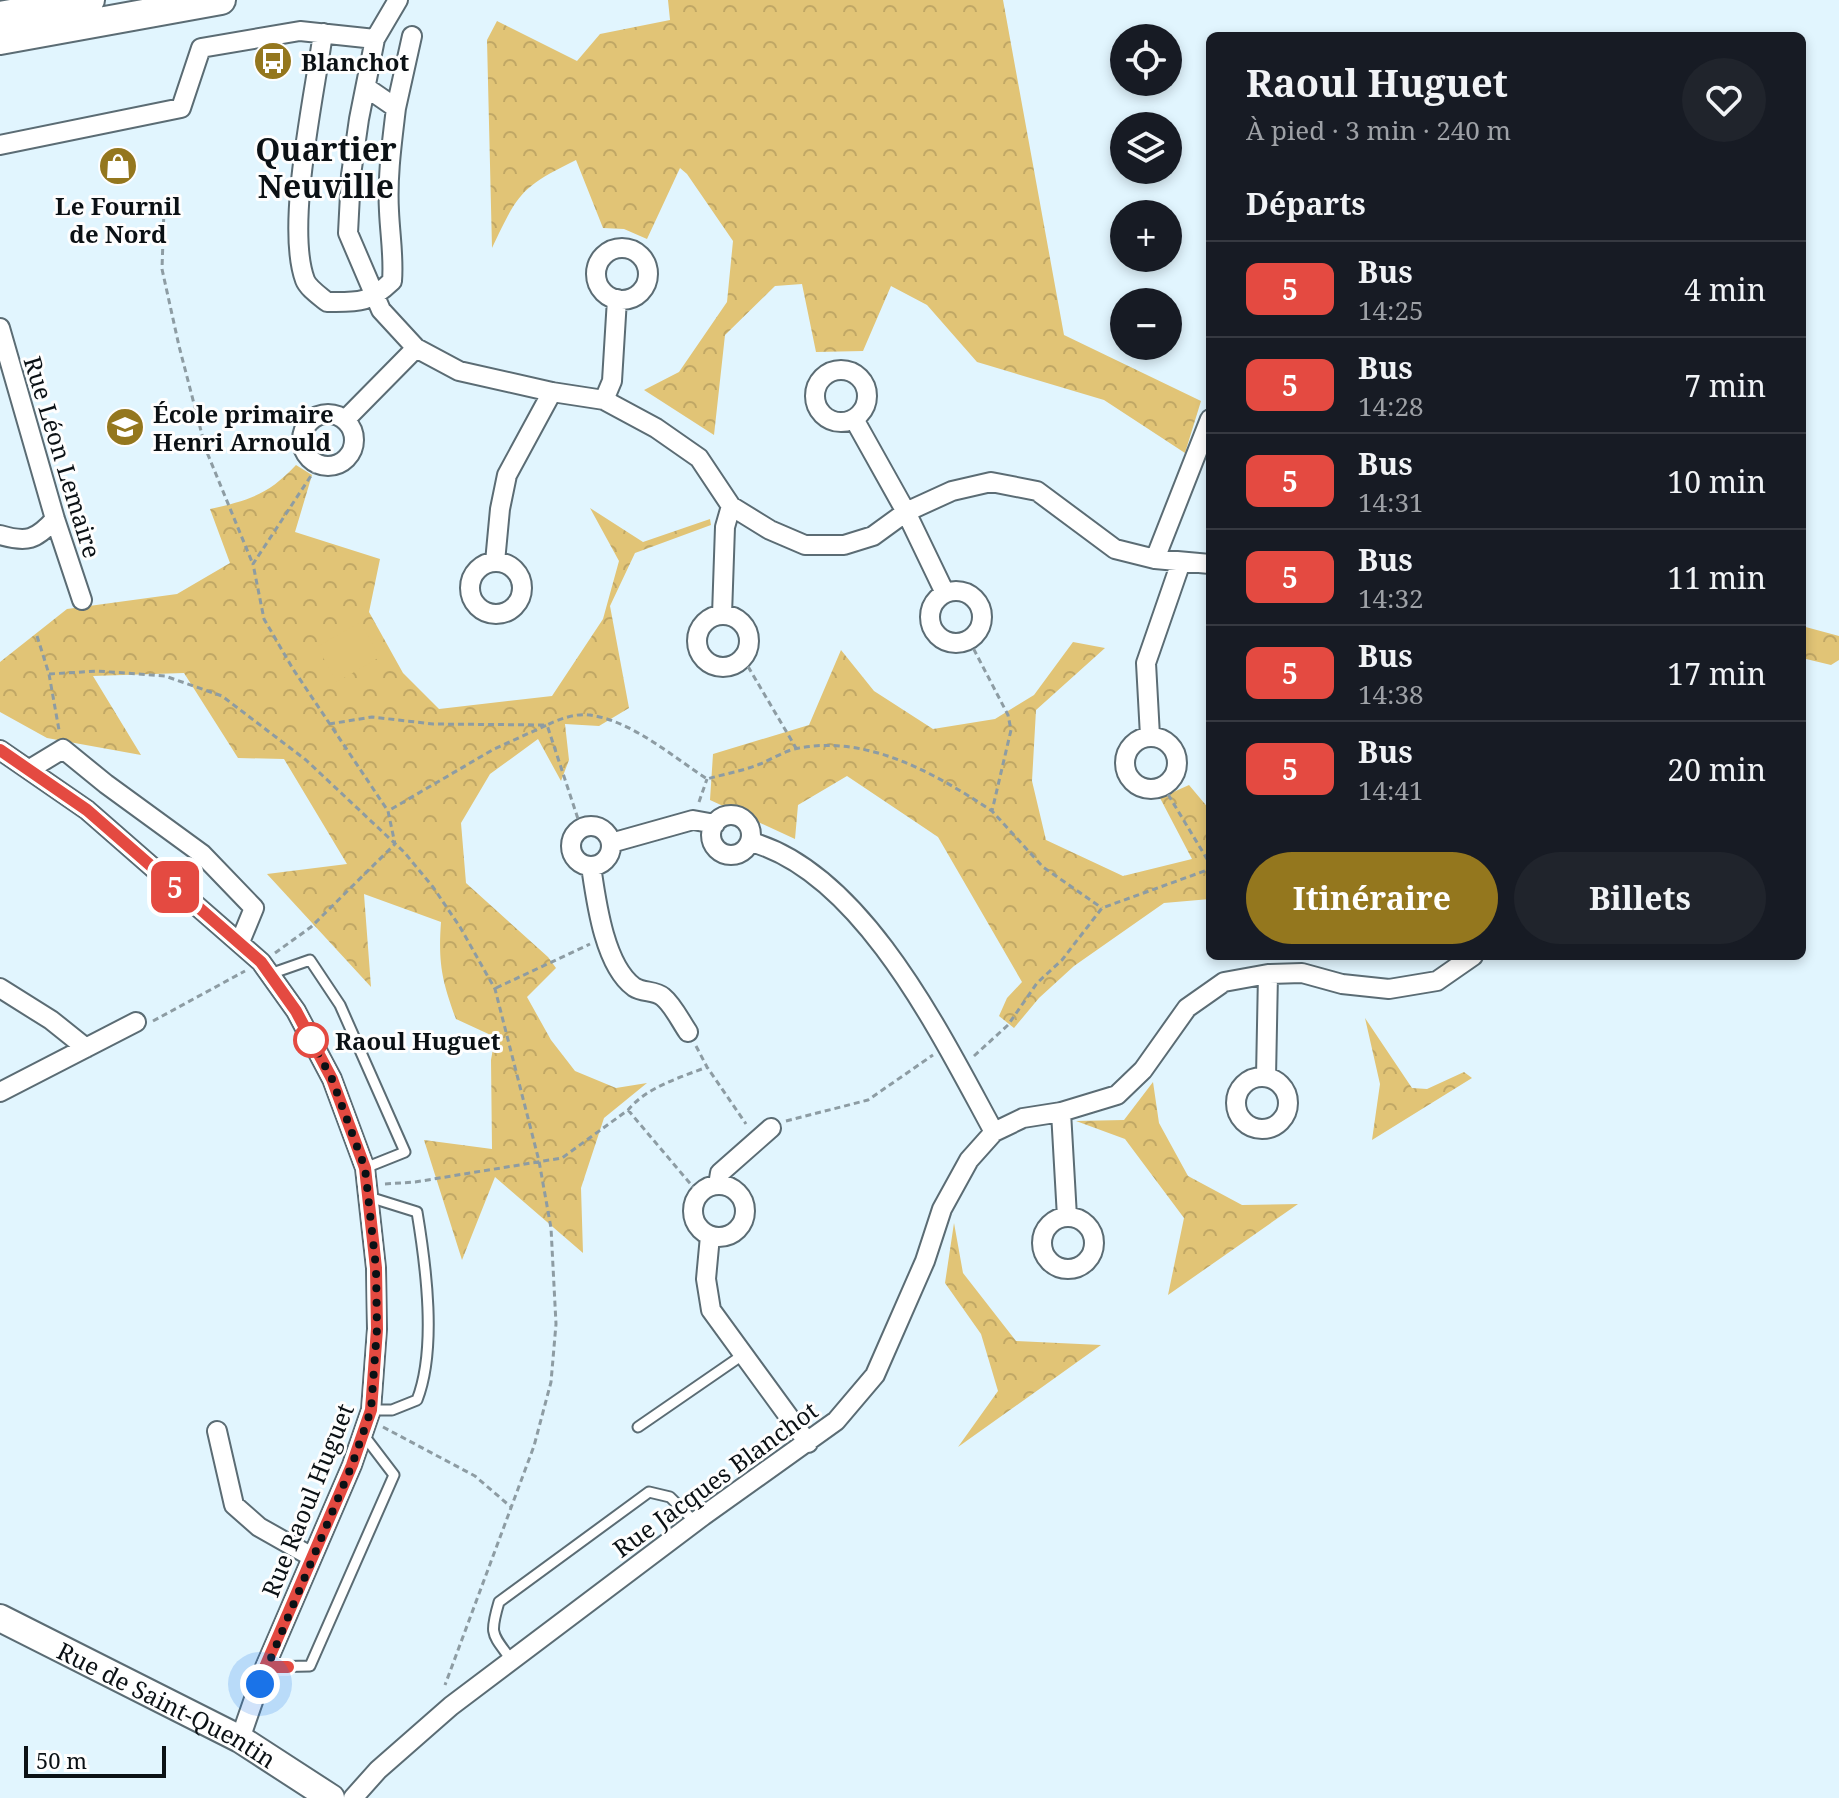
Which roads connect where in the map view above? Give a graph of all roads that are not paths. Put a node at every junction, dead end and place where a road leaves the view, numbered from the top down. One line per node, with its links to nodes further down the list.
1 (90, 0): 4 (main road)
2 (221, 0): 8 (main road)
3 (398, 0): 7 (street)
4 (0, 16)
5 (323, 33): 7 (street); 11 (street); 12 (street)
6 (412, 36): 10 (street)
7 (375, 39): 9 (street)
8 (0, 40)
9 (367, 88): 10 (street); 12 (street)
10 (396, 108): 12 (street)
11 (0, 145)
12 (376, 297): 15 (street)
13 (617, 299): 17 (street)
14 (1, 336): 23 (street, Rue Léon Lemaire)
15 (416, 348): 16 (street); 19 (street)
16 (552, 392): 17 (street); 26 (street)
17 (604, 400): 21 (street)
18 (854, 419): 22 (street)
19 (345, 420): 19 (street)
20 (1206, 429): 25 (street)
21 (731, 506): 22 (street); 31 (street)
22 (906, 512): 25 (street); 29 (street)
23 (55, 519): 24 (street); 30 (street, Rue Léon Lemaire)
24 (0, 533)
25 (1155, 559): 27 (street)
26 (495, 562)
27 (1181, 562): 28 (street); 32 (street)
28 (1206, 564)
29 (945, 593): 29 (street)
30 (82, 600)
31 (722, 615): 31 (street)
32 (1150, 736): 32 (street)
33 (0, 750): 34 (street, Rue Raoul Huguet)
34 (30, 769): 39 (street, Rue Raoul Huguet); 39 (street)
35 (715, 824): 36 (street); 36 (street); 37 (street)
36 (751, 842): 50 (street)
37 (611, 843): 38 (street); 38 (street)
38 (591, 866): 45 (street)
39 (240, 942): 41 (street, Rue Raoul Huguet)
40 (1467, 960): 42 (street, Rue Jacques Blanchot)
41 (270, 974): 52 (street, Rue Raoul Huguet); 52 (lane)
42 (1268, 974): 47 (street); 49 (street, Rue Jacques Blanchot)
43 (0, 988): 46 (street)
44 (136, 1022): 46 (street)
45 (688, 1032)
46 (86, 1048): 48 (street)
47 (1266, 1077)
48 (0, 1092)
49 (1061, 1112): 50 (street, Rue Jacques Blanchot); 54 (street)
50 (994, 1132): 60 (street, Rue Jacques Blanchot)
51 (764, 1134): 53 (street)
52 (367, 1184): 57 (street, Rue Raoul Huguet); 57 (lane)
53 (718, 1185): 55 (street); 55 (street)
54 (1067, 1217)
55 (710, 1236): 56 (street)
56 (744, 1354): 58 (lane); 60 (street)
57 (367, 1421): 62 (street, Rue Raoul Huguet); 65 (lane)
58 (638, 1427)
59 (217, 1431): 62 (street)
60 (808, 1443): 61 (street, Rue Jacques Blanchot)
61 (695, 1522): 64 (street, Rue Jacques Blanchot); 64 (lane)
62 (312, 1557): 65 (street, Rue Raoul Huguet)
63 (0, 1618): 66 (main road, Rue de Saint-Quentin)
64 (512, 1661): 68 (street, Rue Jacques Blanchot)
65 (265, 1667): 66 (street, Rue Raoul Huguet)
66 (240, 1739): 67 (main road, Rue de Saint-Quentin)
67 (331, 1798)
68 (353, 1798)

